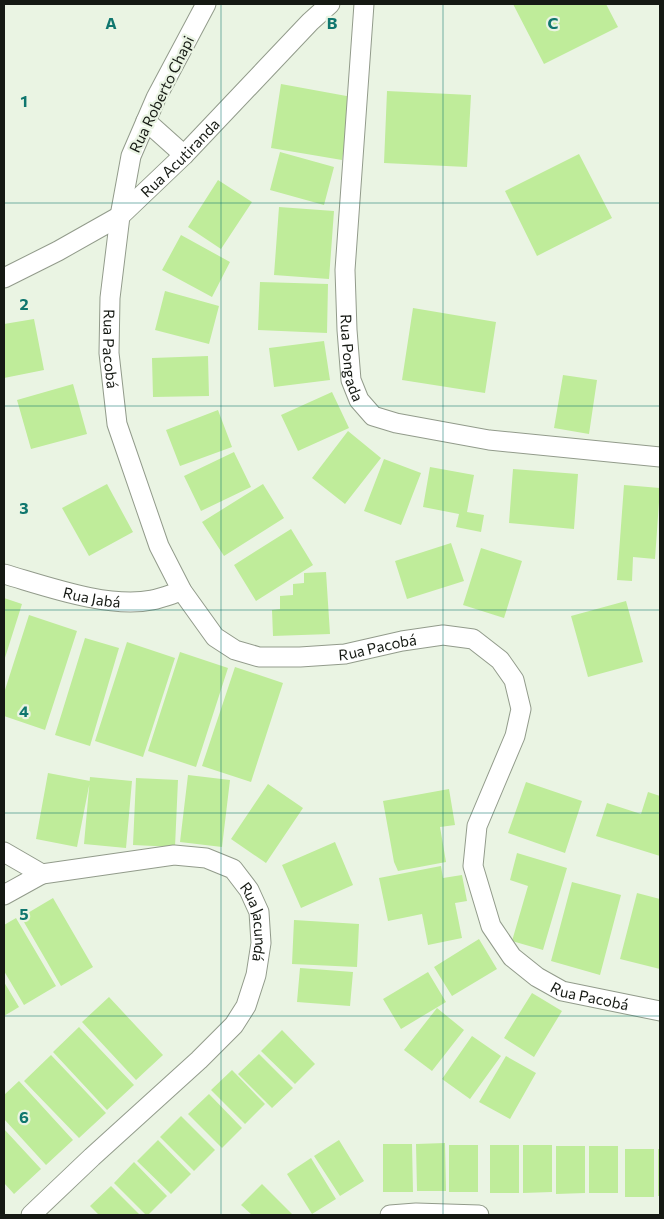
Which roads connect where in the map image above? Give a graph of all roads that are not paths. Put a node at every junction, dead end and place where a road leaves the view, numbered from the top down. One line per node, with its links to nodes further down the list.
1 (206, 4): 4 (street, Rua Roberto Chapi)
2 (330, 4): 5 (street, Rua Acutiranda)
3 (364, 4): 8 (street, Rua Pongada)
4 (146, 121): 5 (street); 6 (street, Rua Roberto Chapi)
5 (184, 155): 6 (street, Rua Acutiranda)
6 (120, 216): 7 (street, Rua Acutiranda); 10 (street, Rua Pacobá)
7 (4, 278)
8 (660, 457)
9 (4, 574): 10 (street, Rua Jabá)
10 (182, 591): 14 (street, Rua Pacobá)
11 (4, 852): 12 (street)
12 (42, 874): 13 (street); 15 (street, Rua Jacundá)
13 (4, 895)
14 (660, 1011)
15 (31, 1215)
16 (390, 1215): 17 (street)
17 (478, 1215)

